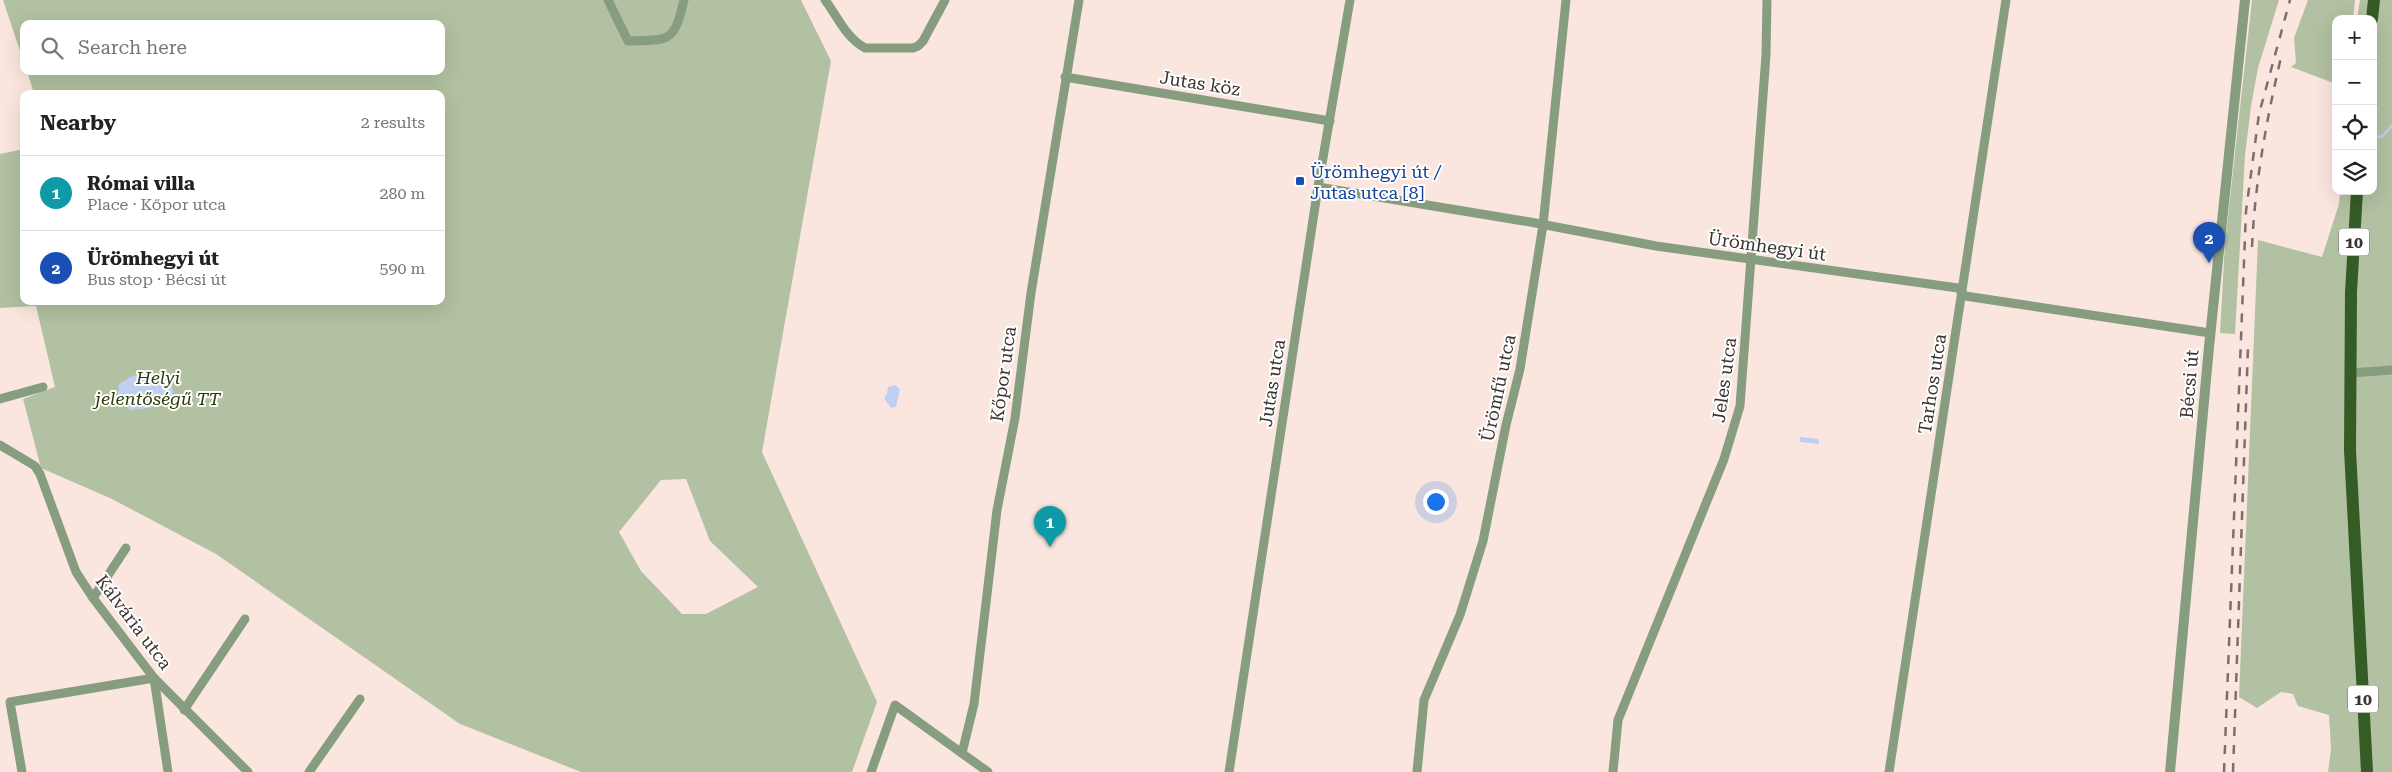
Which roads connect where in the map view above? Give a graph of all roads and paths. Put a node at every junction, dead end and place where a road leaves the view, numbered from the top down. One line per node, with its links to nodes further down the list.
1 (608, 0): 2 (street)
2 (684, 0)
3 (825, 0): 4 (street)
4 (945, 0)
5 (1079, 0): 13 (street, Kőpor utca)
6 (1350, 0): 14 (street, Jutas utca)
7 (1566, 0): 17 (street, Ürömfű utca)
8 (1767, 0): 18 (street, Jeles utca)
9 (2006, 0): 19 (street, Tarhos utca)
10 (2245, 0): 20 (street, Bécsi út)
11 (2374, 0): 12 (main road)
12 (2372, 15)
13 (1065, 77): 14 (street, Jutas köz); 32 (street, Kőpor utca)
14 (1330, 121): 15 (street, Jutas utca)
15 (1318, 187): 17 (street, Ürömhegyi út); 39 (street, Jutas utca)
16 (2357, 195): 22 (main road, 10)
17 (1543, 225): 18 (street, Ürömhegyi út); 40 (street, Ürömfű utca)
18 (1752, 261): 19 (street, Ürömhegyi út); 41 (street, Jeles utca)
19 (1961, 292): 20 (street, Ürömhegyi út); 42 (street, Tarhos utca)
20 (2210, 333): 43 (street, Bécsi út)
21 (2392, 370): 22 (street)
22 (2350, 373): 44 (main road, 10)
23 (43, 387): 24 (street)
24 (0, 399)
25 (0, 445): 27 (street, Kálvária utca)
26 (126, 548): 27 (street)
27 (93, 598): 29 (street, Kálvária utca)
28 (245, 619): 31 (street)
29 (154, 678): 31 (street, Kálvária utca); 33 (street); 34 (street)
30 (360, 699): 36 (street)
31 (184, 710): 35 (street, Kálvária utca)
32 (962, 753): 37 (street); 38 (street)
33 (22, 772)
34 (168, 772)
35 (248, 772)
36 (309, 772)
37 (871, 772)
38 (988, 772)
39 (1229, 772)
40 (1417, 772)
41 (1614, 772)
42 (1889, 772)
43 (2170, 772)
44 (2367, 772)

